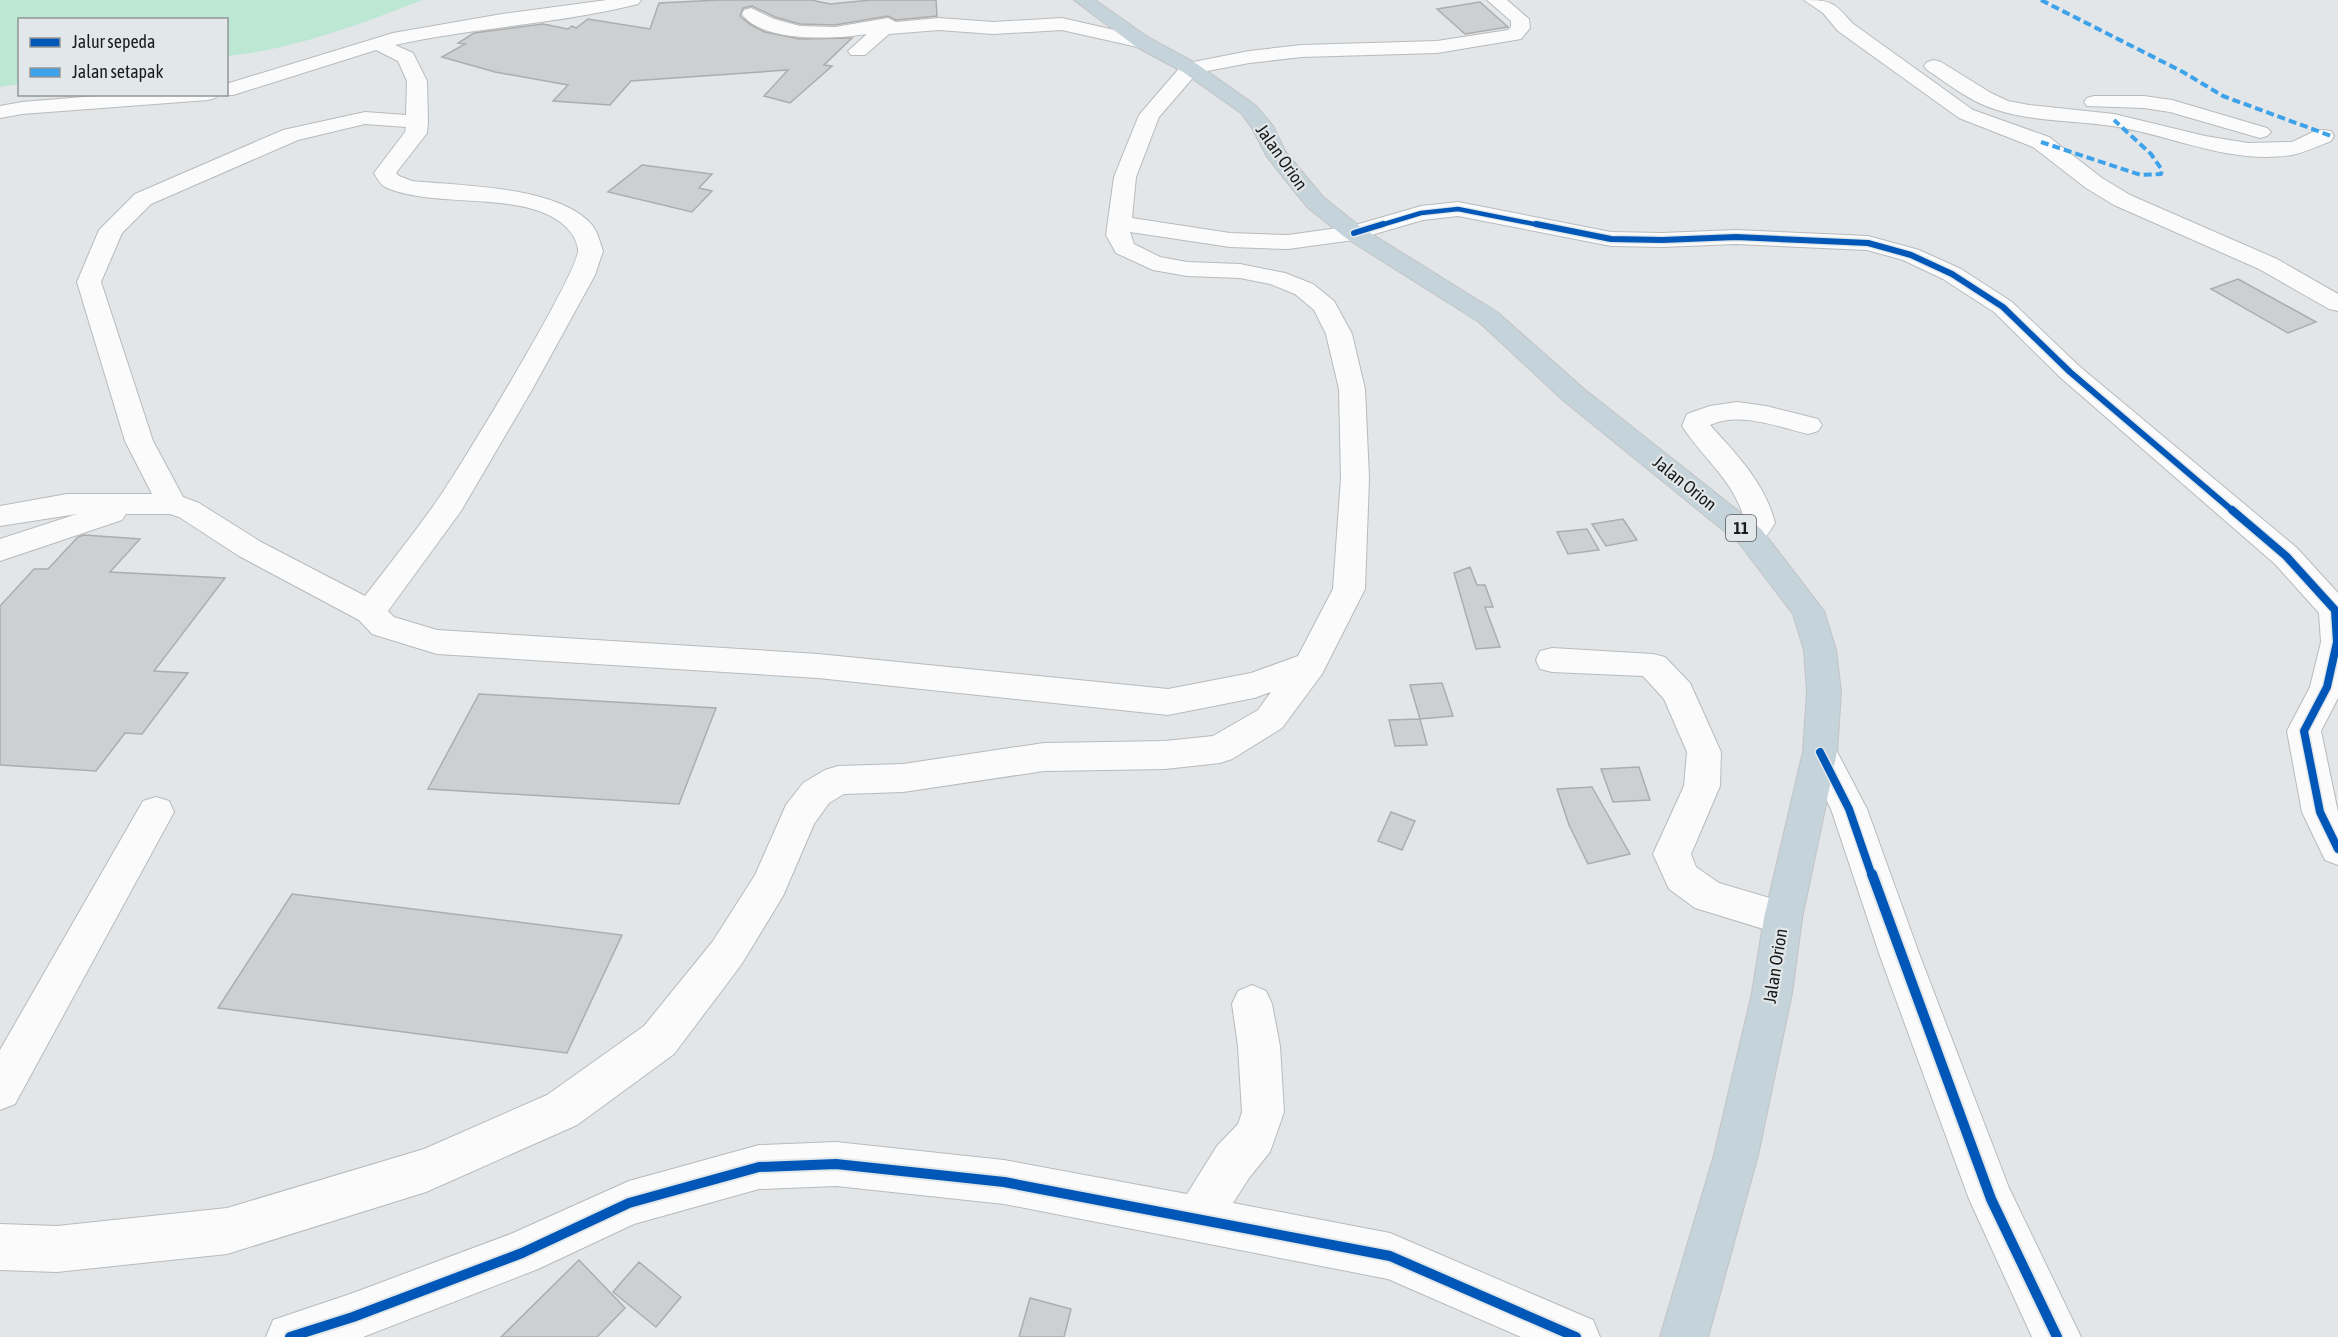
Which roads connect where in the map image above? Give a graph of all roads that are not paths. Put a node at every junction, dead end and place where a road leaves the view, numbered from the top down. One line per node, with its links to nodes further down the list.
1 (632, 0): 8 (street)
2 (1083, 0): 7 (highway, Jalan Orion / 11)
3 (1496, 0): 11 (street)
4 (1822, 5): 10 (street); 21 (street)
5 (751, 14): 6 (street)
6 (934, 19): 7 (street); 9 (street)
7 (1142, 42): 11 (highway, Jalan Orion / 11)
8 (380, 45): 12 (street); 17 (street)
9 (858, 51)
10 (1933, 65): 14 (street); 16 (street)
11 (1190, 68): 19 (street); 20 (highway, Jalan Orion / 11)
12 (228, 90)
13 (181, 96): 15 (street)
14 (2124, 102): 16 (street); 18 (street)
15 (0, 112)
16 (2088, 118): 18 (street)
17 (418, 122): 24 (street); 28 (street)
18 (2330, 137)
19 (1119, 223): 20 (street); 30 (street)
20 (1354, 233): 26 (highway, Jalan Orion / 11); 33 (street)
21 (2338, 304)
22 (1808, 425): 26 (street)
23 (138, 503): 24 (street); 25 (street); 27 (street)
24 (172, 504): 28 (street)
25 (0, 516)
26 (1750, 536): 31 (highway, Jalan Orion / 11)
27 (0, 550)
28 (370, 612): 30 (street)
29 (1552, 660): 34 (street)
30 (1310, 665): 38 (street)
31 (1820, 752): 34 (highway, Jalan Orion / 11); 42 (street)
32 (156, 812): 36 (street)
33 (2338, 849)
34 (1783, 918): 41 (highway, Jalan Orion / 11)
35 (1252, 1004): 37 (street)
36 (0, 1090)
37 (1197, 1219): 39 (street); 40 (street)
38 (0, 1247)
39 (290, 1337)
40 (1576, 1337)
41 (1684, 1337)
42 (2057, 1337)

